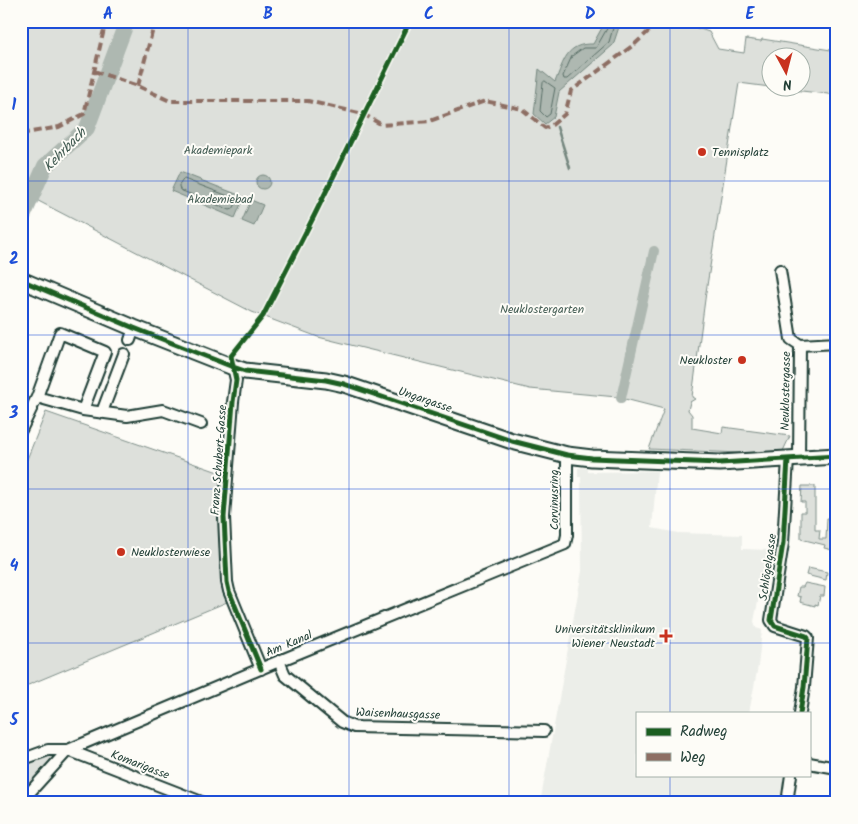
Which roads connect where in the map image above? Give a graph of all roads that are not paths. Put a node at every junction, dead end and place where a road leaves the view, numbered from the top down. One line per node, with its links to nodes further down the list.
1 (780, 270): 4 (street, Neuklostergasse)
2 (21, 280): 6 (main road, Ungargasse)
3 (837, 343): 4 (street)
4 (800, 345): 14 (street, Neuklostergasse)
5 (124, 354): 9 (street)
6 (233, 367): 12 (main road, Ungargasse); 17 (street, Franz Schubert-Gasse)
7 (37, 397): 8 (street); 8 (street); 11 (street)
8 (83, 410): 9 (street)
9 (102, 412): 10 (street)
10 (201, 424)
11 (21, 430)
12 (567, 455): 14 (main road, Ungargasse); 15 (street, Corvinusring)
13 (837, 456): 14 (main road, Ungargasse)
14 (793, 459): 18 (street, Schlögelgasse)
15 (565, 544): 16 (street, Am Kanal)
16 (279, 661): 17 (street, Am Kanal); 19 (street, Waisenhausgasse)
17 (261, 669): 20 (street, Am Kanal)
18 (800, 712)
19 (544, 731)
20 (68, 750): 21 (street, Am Kanal); 25 (street); 26 (street, Komarigasse)
21 (21, 760)
22 (810, 762): 23 (street)
23 (837, 768)
24 (791, 776): 27 (street)
25 (21, 802)
26 (204, 803)
27 (787, 803)

